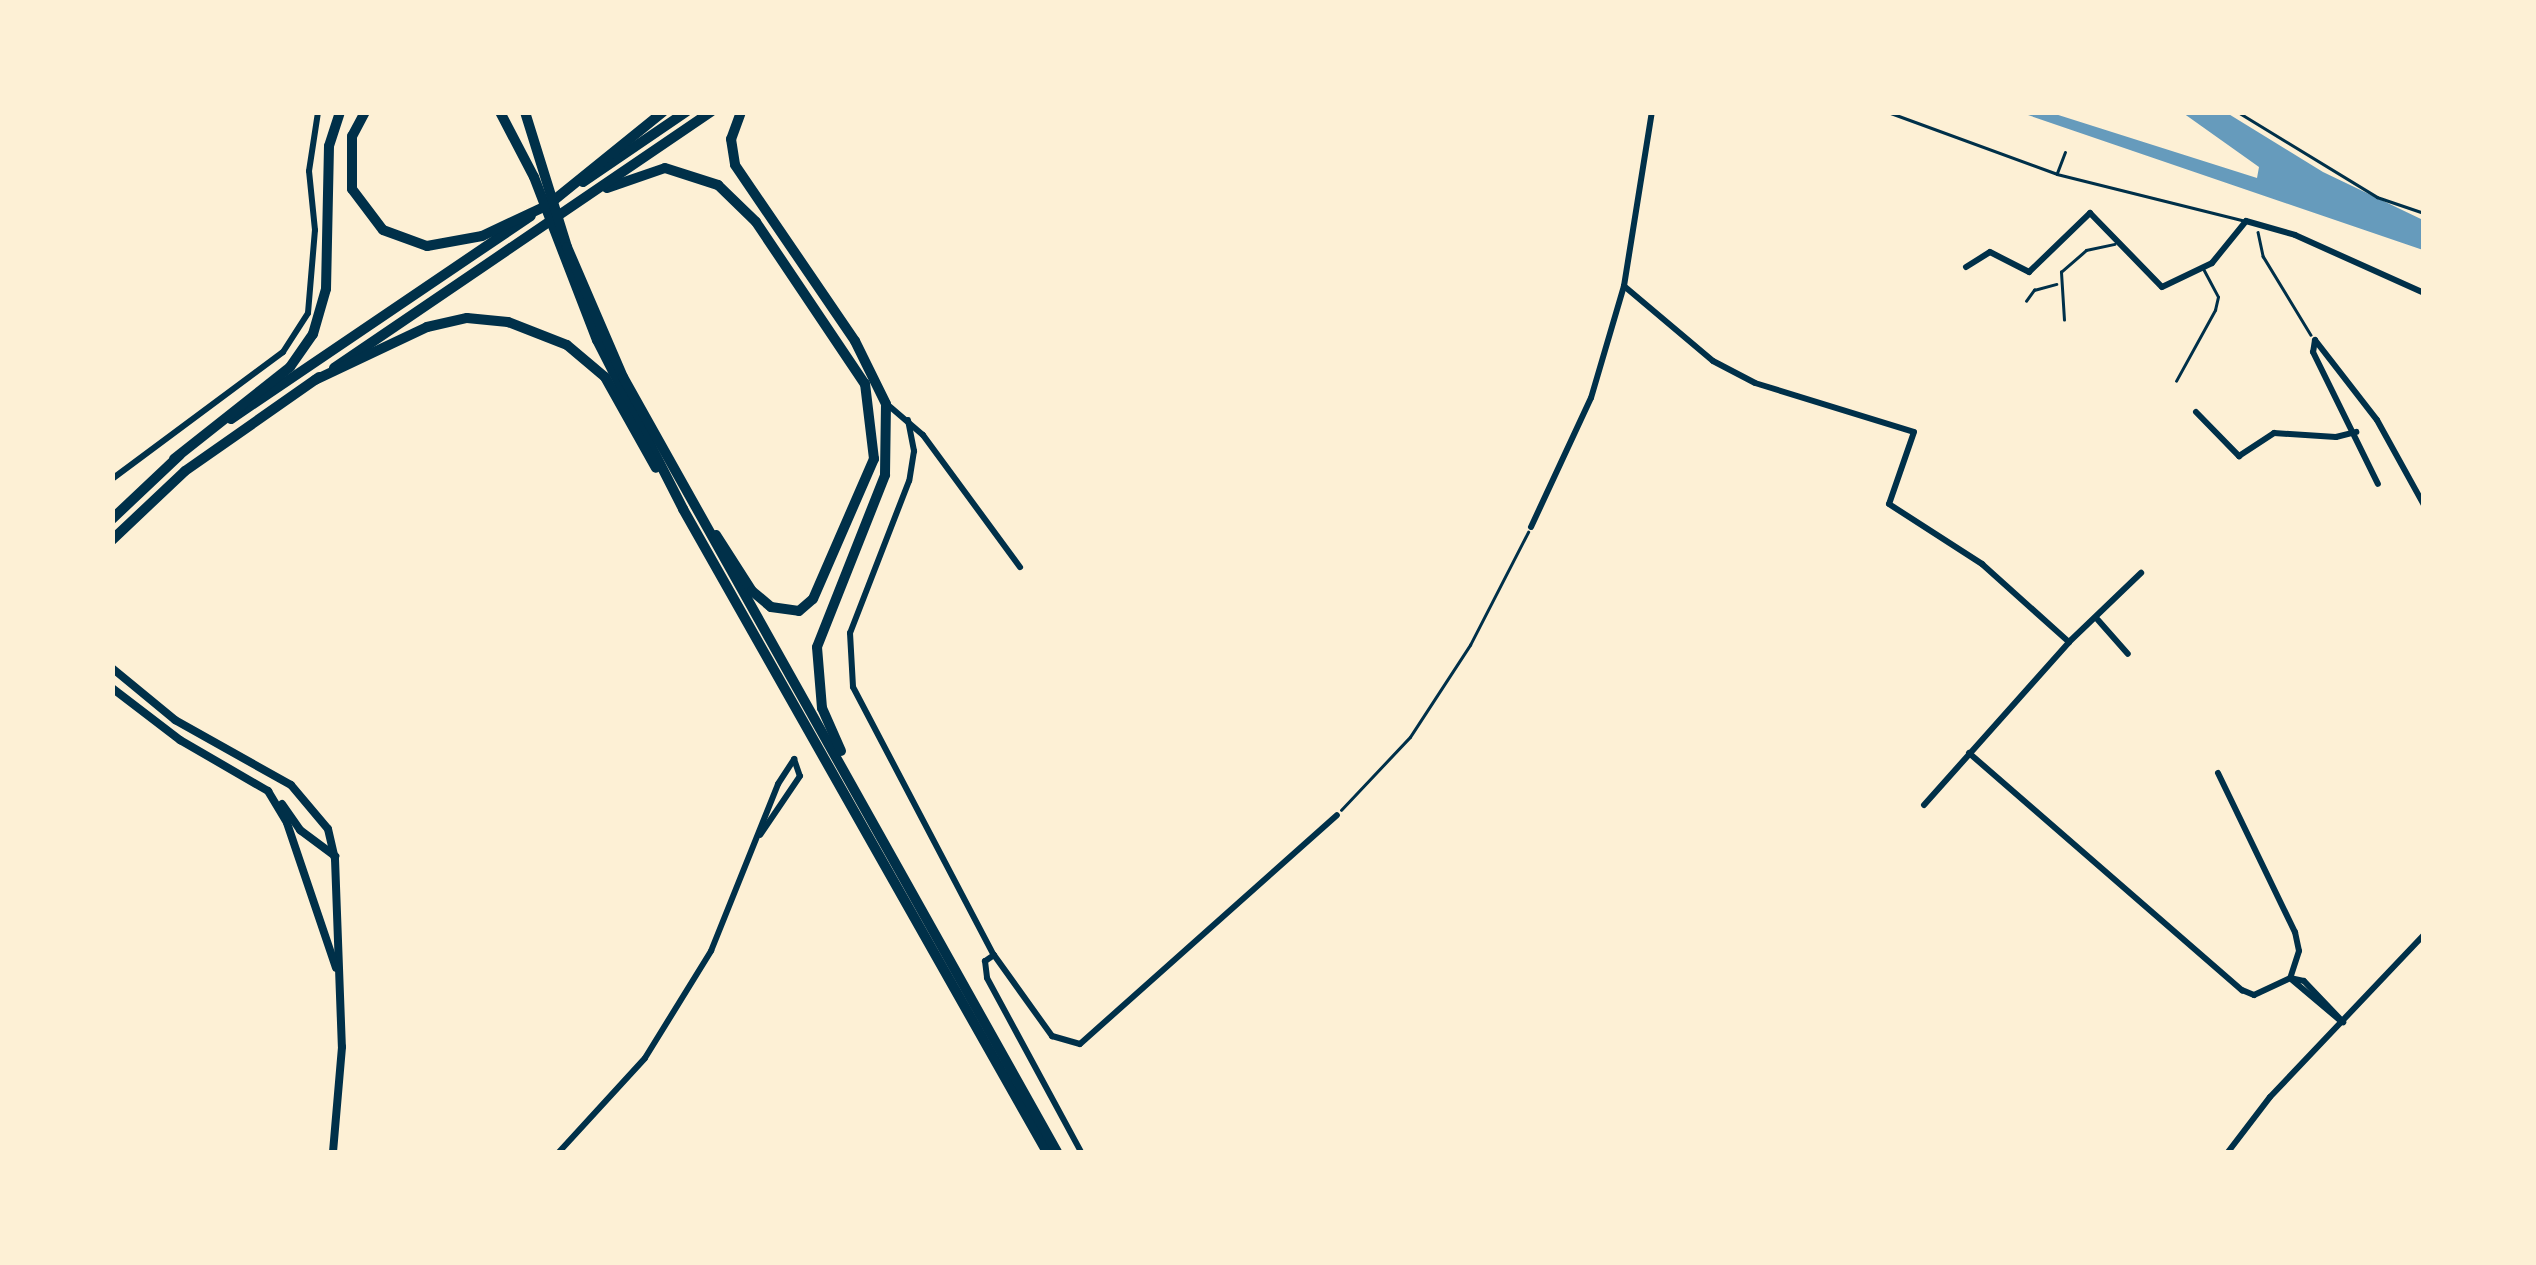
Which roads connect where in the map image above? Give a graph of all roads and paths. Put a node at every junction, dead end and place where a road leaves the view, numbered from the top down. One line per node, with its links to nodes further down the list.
1 (318, 112): 41 (street)
2 (340, 112): 40 (main road)
3 (364, 112): 17 (main road)
4 (500, 112): 15 (main road)
5 (524, 112): 15 (main road); 15 (main road)
6 (663, 112): 17 (main road)
7 (686, 112): 17 (main road)
8 (712, 112): 16 (main road)
9 (741, 112): 34 (main road)
10 (1652, 112): 26 (street)
11 (1888, 112): 14 (lane)
12 (2238, 112): 18 (path)
13 (2065, 152): 14 (lane)
14 (2057, 174): 19 (lane)
15 (537, 175): 22 (main road)
16 (583, 199): 31 (main road); 33 (main road)
17 (548, 205): 40 (main road)
18 (2424, 213)
19 (2246, 221): 20 (street); 24 (street)
20 (2256, 222): 27 (street); 30 (path)
21 (2121, 243): 23 (street); 24 (street); 25 (lane)
22 (563, 250): 39 (main road); 44 (main road)
23 (1966, 268)
24 (2202, 268): 32 (lane)
25 (2057, 284): 28 (lane); 29 (lane)
26 (1624, 286): 46 (street); 51 (street)
27 (2424, 292)
28 (2026, 301)
29 (2064, 320)
30 (2316, 340): 38 (street); 43 (street)
31 (315, 380): 44 (main road); 47 (main road)
32 (2176, 381)
33 (865, 384): 34 (street); 37 (main road)
34 (886, 404): 36 (street); 37 (street); 61 (main road)
35 (2196, 412): 38 (street)
36 (908, 420): 48 (street); 64 (street)
37 (874, 421): 39 (main road)
38 (2356, 432): 42 (street)
39 (663, 452): 61 (main road)
40 (174, 459): 45 (main road)
41 (112, 479)
42 (2378, 484)
43 (2424, 504)
44 (684, 509): 70 (main road)
45 (112, 519)
46 (1531, 527): 59 (path)
47 (112, 540)
48 (1020, 567)
49 (2141, 573): 50 (street)
50 (2098, 620): 51 (street); 52 (street)
51 (2069, 642): 55 (street)
52 (2128, 654)
53 (112, 668): 62 (street)
54 (112, 688): 57 (street)
55 (1969, 753): 58 (street); 66 (street)
56 (2218, 773): 66 (street)
57 (268, 791): 62 (street); 65 (street)
58 (1924, 806)
59 (1337, 815): 64 (street)
60 (760, 834): 60 (street); 69 (street)
61 (893, 855): 71 (main road)
62 (335, 856): 65 (street)
63 (2424, 934): 67 (street)
64 (994, 955): 72 (street)
65 (339, 977): 68 (street)
66 (2290, 978): 67 (street)
67 (2343, 1022): 73 (street)
68 (332, 1152)
69 (559, 1152)
70 (1048, 1152)
71 (1057, 1152)
72 (1081, 1152)
73 (2228, 1152)

